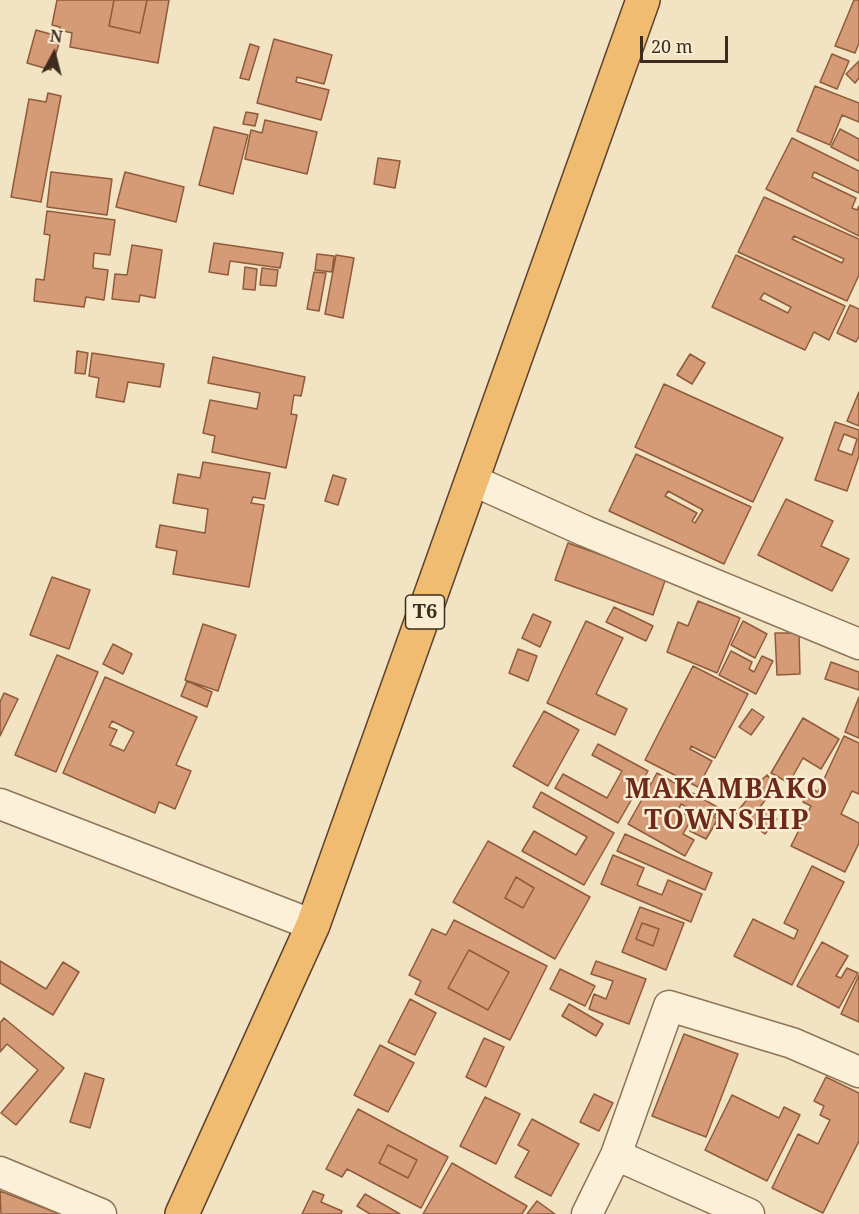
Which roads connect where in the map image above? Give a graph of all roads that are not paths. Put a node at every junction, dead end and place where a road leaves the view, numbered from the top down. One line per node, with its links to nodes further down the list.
1 (643, 0): 2 (highway, T6)
2 (472, 480): 3 (street); 5 (highway, T6)
3 (859, 644)
4 (0, 804): 5 (street)
5 (314, 925): 10 (highway, T6)
6 (859, 1072): 7 (street)
7 (615, 1155): 11 (street); 12 (street)
8 (0, 1172): 9 (street)
9 (100, 1214)
10 (182, 1214)
11 (588, 1214)
12 (749, 1214)

